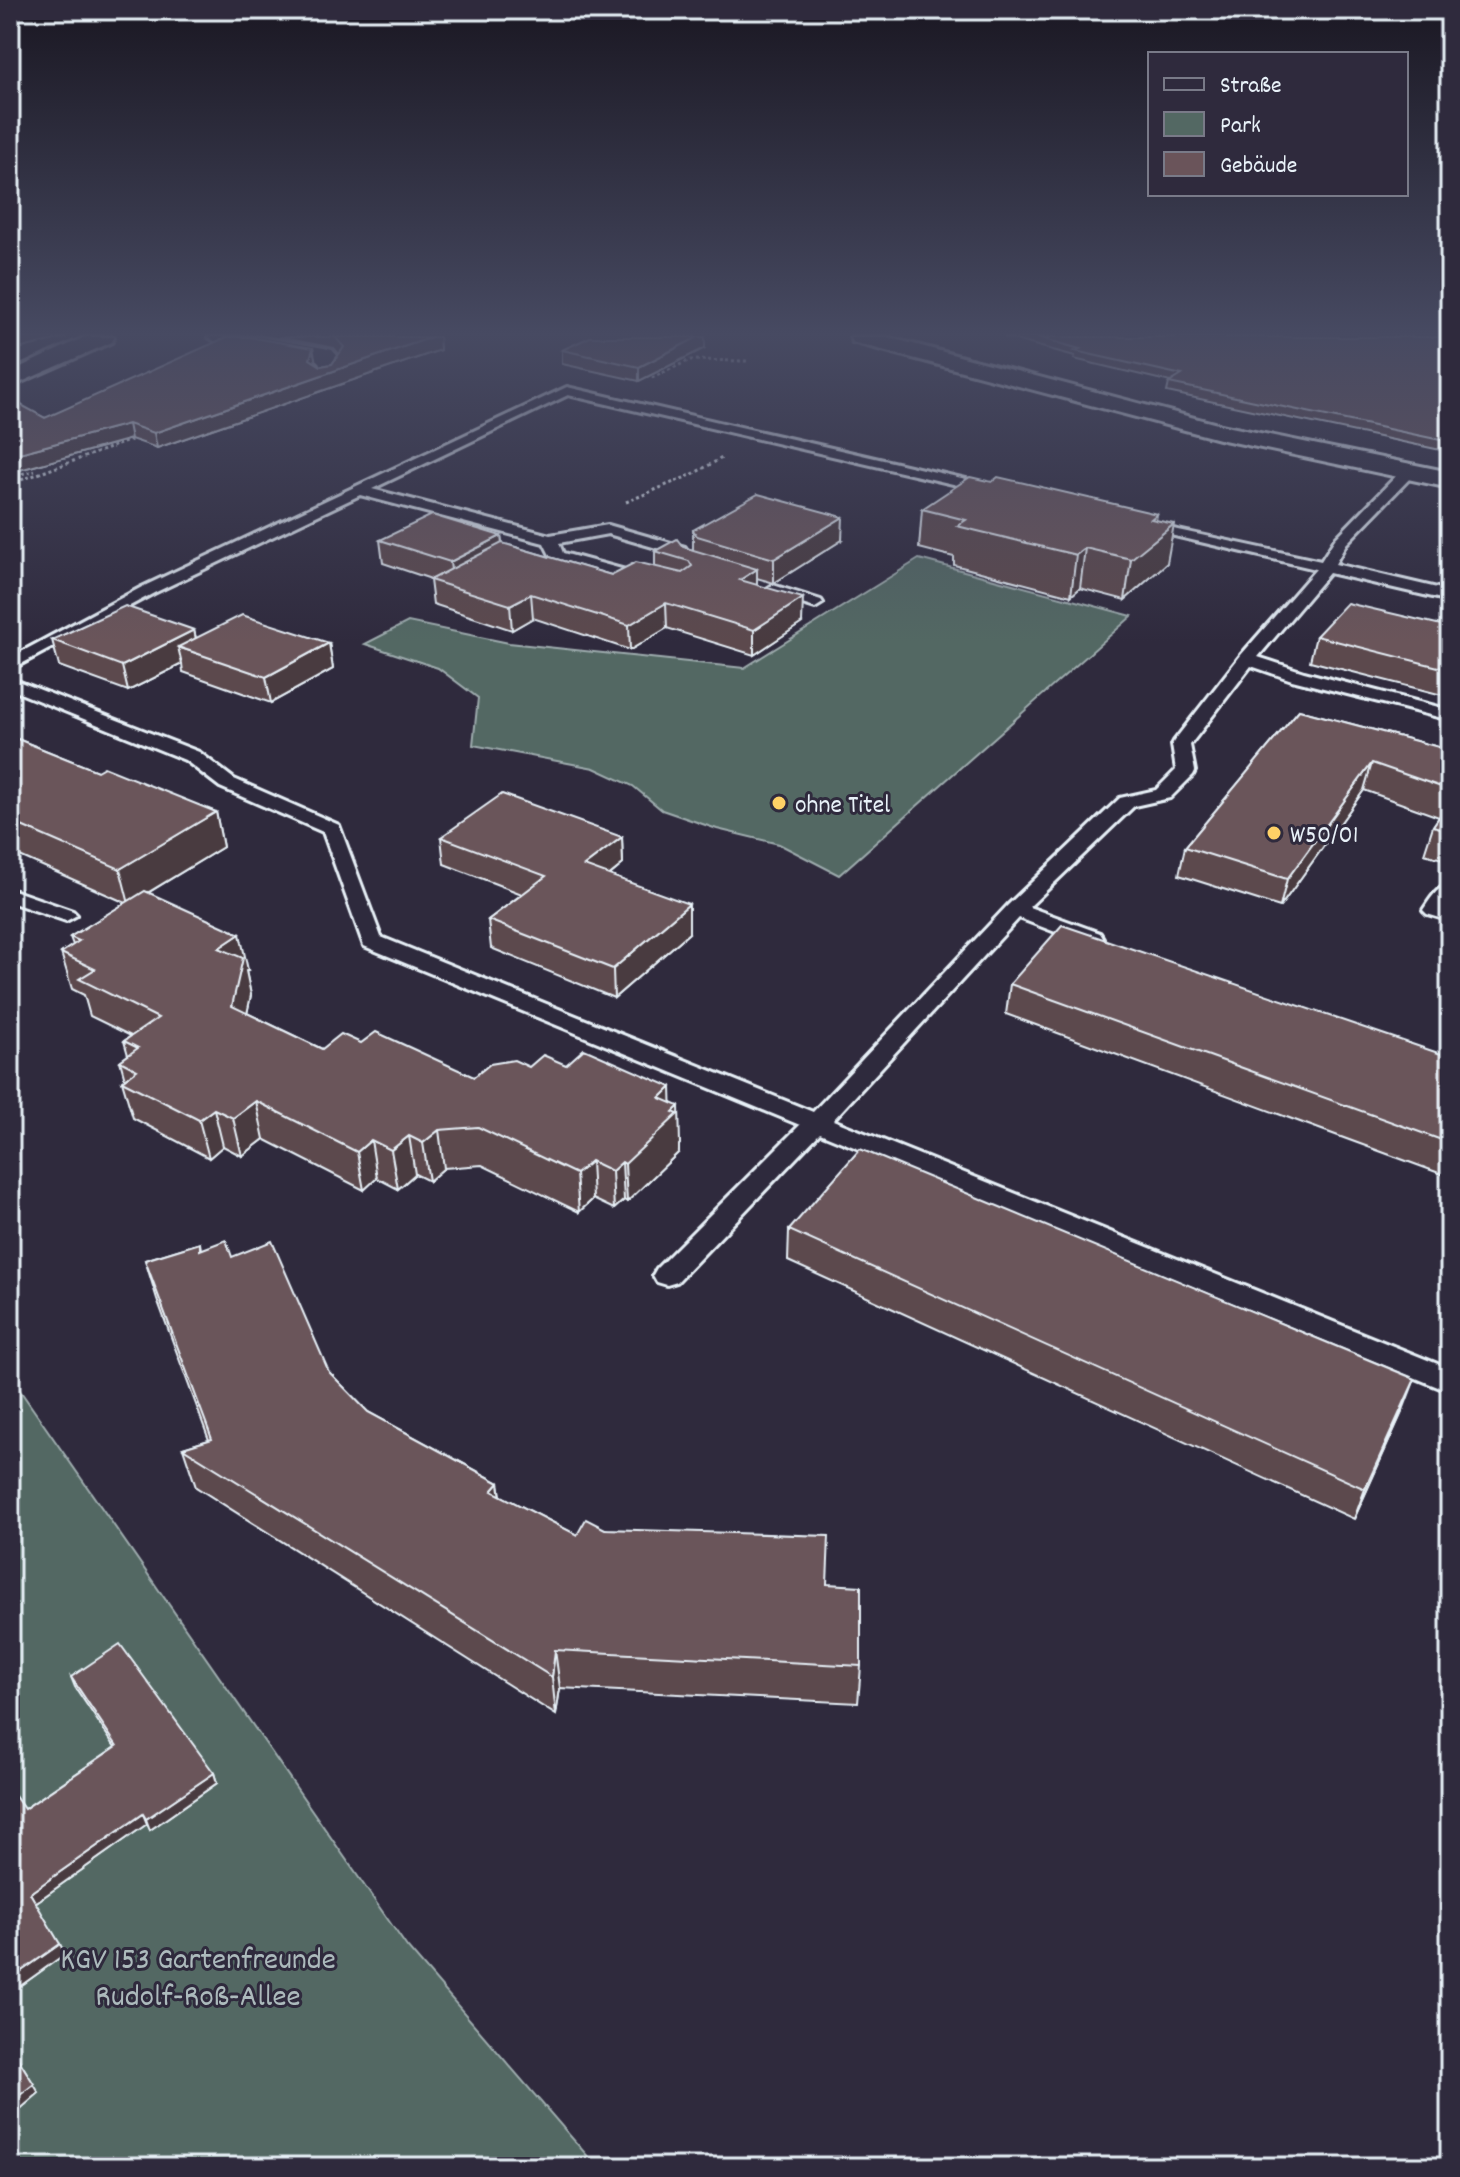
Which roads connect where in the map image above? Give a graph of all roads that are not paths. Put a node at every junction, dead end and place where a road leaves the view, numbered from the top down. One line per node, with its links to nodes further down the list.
1 (467, 439): 6 (lane)
2 (772, 439): 7 (lane)
3 (1250, 439): 4 (street)
4 (1408, 472): 5 (street); 11 (lane)
5 (1450, 480)
6 (358, 490): 9 (lane); 19 (lane)
7 (1000, 491)
8 (1122, 520): 11 (lane)
9 (550, 540): 10 (lane); 13 (lane)
10 (662, 545): 12 (lane); 13 (lane)
11 (1325, 568): 16 (lane); 18 (lane)
12 (703, 569)
13 (617, 572): 14 (lane)
14 (655, 583)
15 (759, 586): 17 (lane)
16 (1450, 596)
17 (815, 603)
18 (1247, 659): 21 (lane); 24 (lane)
19 (10, 665)
20 (10, 683): 28 (lane)
21 (1450, 715)
22 (1448, 891): 26 (lane)
23 (10, 895): 25 (lane)
24 (1015, 909): 27 (lane); 28 (lane)
25 (66, 915)
26 (1450, 915)
27 (1117, 947)
28 (818, 1121): 29 (lane); 30 (lane)
29 (667, 1275)
30 (1450, 1381)

